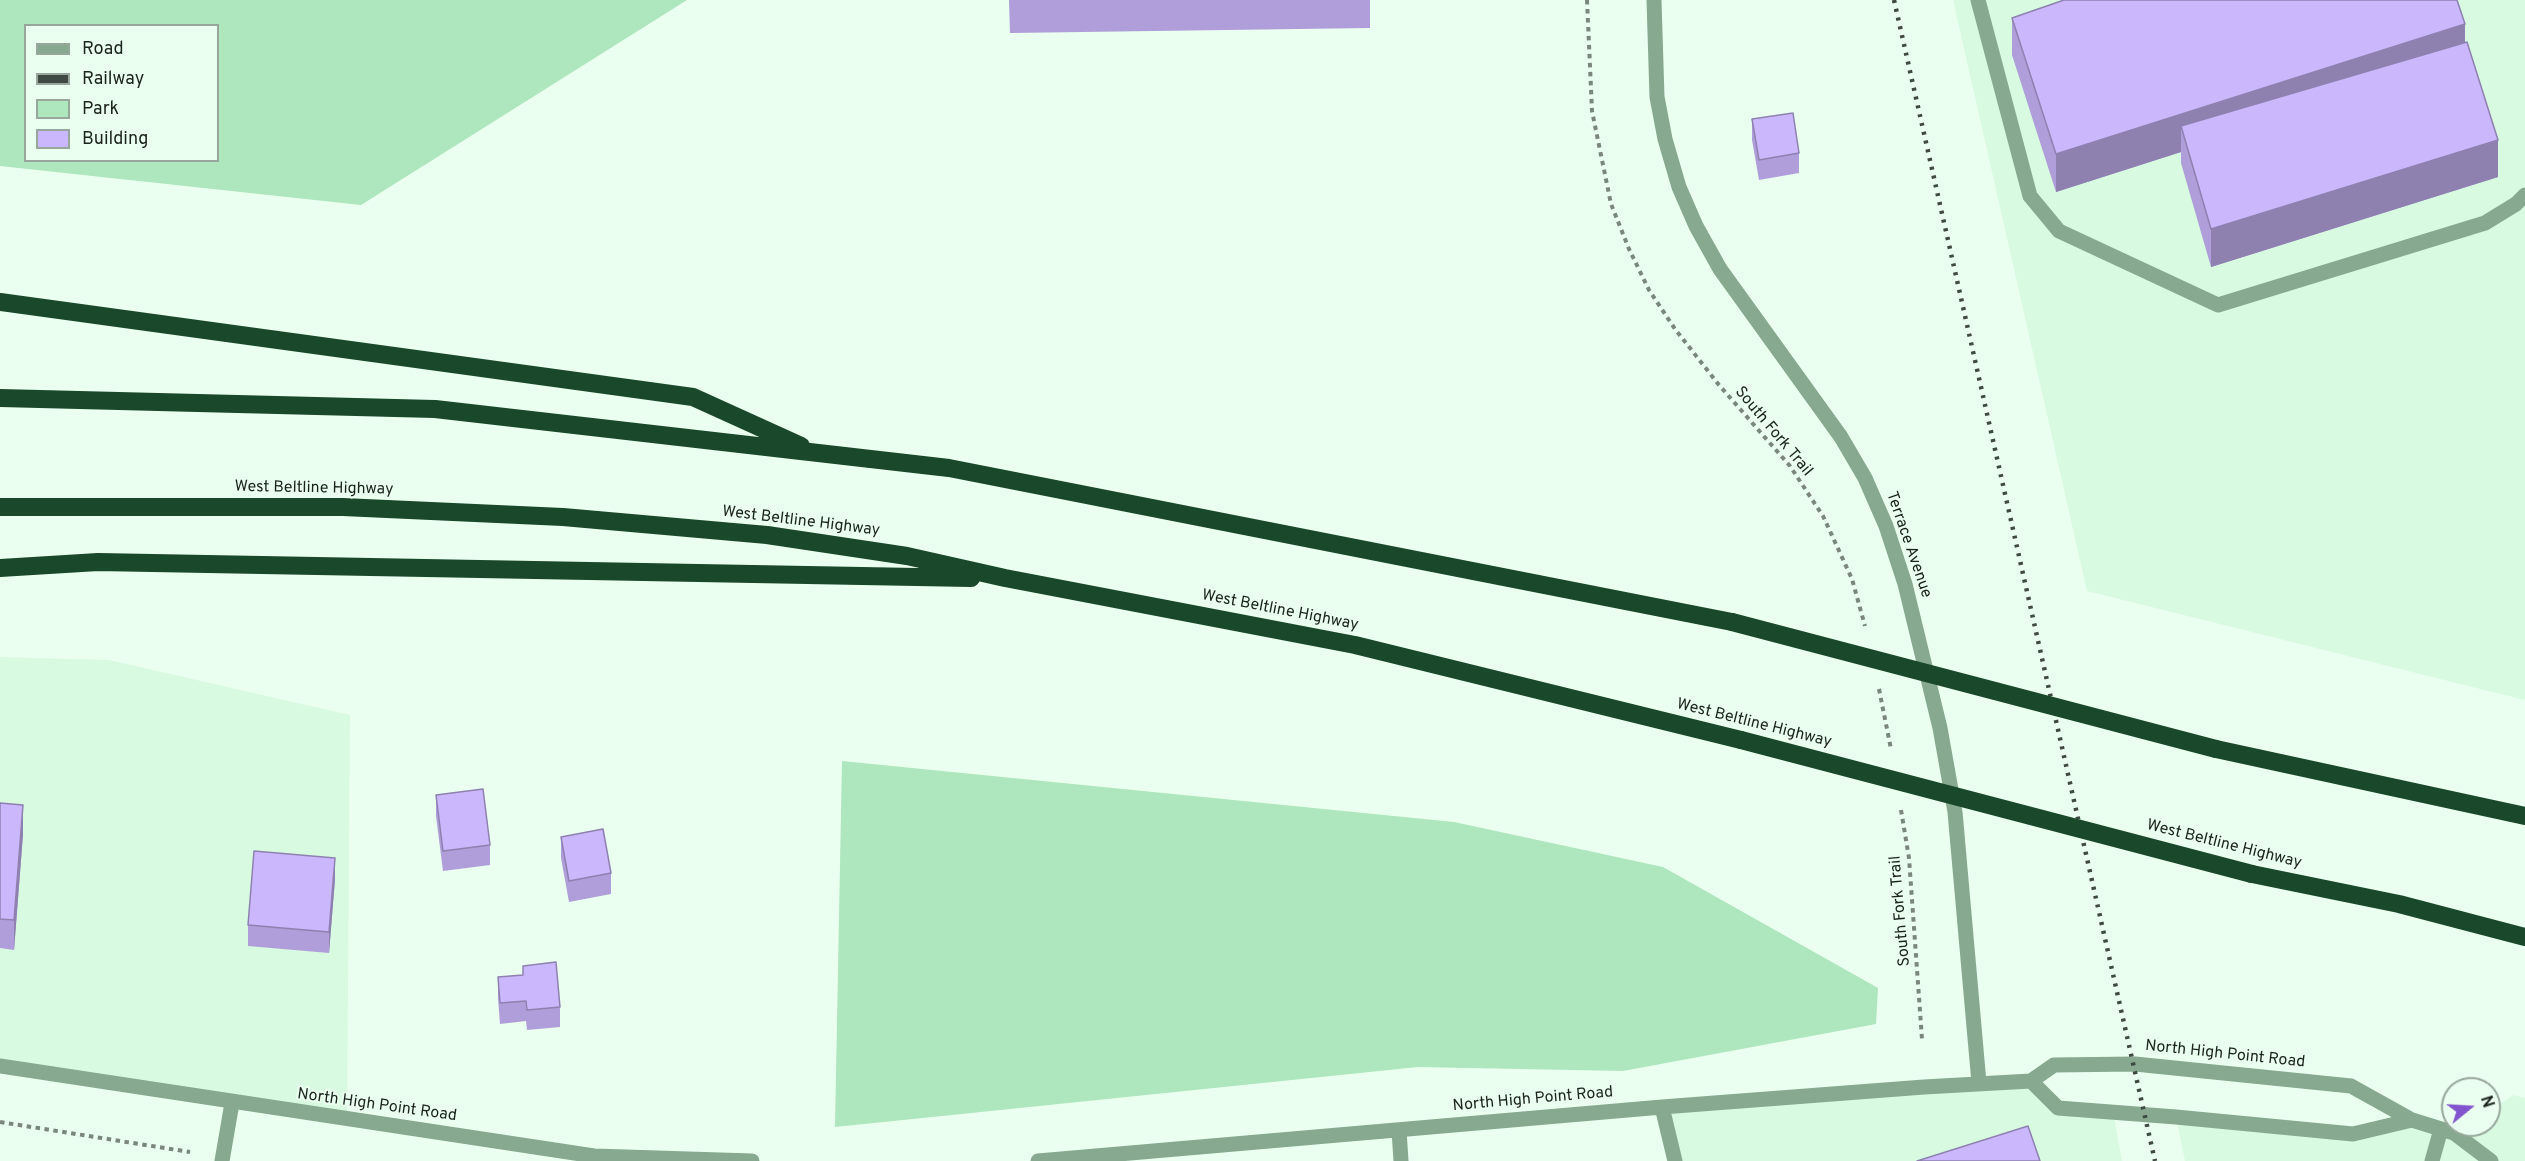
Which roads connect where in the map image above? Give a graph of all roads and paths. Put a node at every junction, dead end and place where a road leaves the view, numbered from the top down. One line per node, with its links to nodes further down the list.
1 (1587, 0): 11 (path, South Fork Trail)
2 (1654, 0): 22 (street, Terrace Avenue)
3 (1978, 0): 4 (street)
4 (2525, 195)
5 (0, 302): 7 (highway)
6 (0, 398): 7 (highway)
7 (816, 453): 15 (highway, bridge)
8 (0, 507): 10 (highway, West Beltline Highway)
9 (0, 568): 10 (highway)
10 (1005, 578): 16 (highway, West Beltline Highway, bridge)
11 (1866, 630)
12 (1878, 683): 13 (path)
13 (1893, 759)
14 (1900, 803): 19 (path, South Fork Trail)
15 (2525, 816)
16 (2504, 932): 17 (highway, West Beltline Highway); 18 (highway)
17 (2525, 937)
18 (2525, 948)
19 (1922, 1039)
20 (0, 1066): 23 (street, North High Point Road)
21 (2031, 1081): 22 (street, North High Point Road); 25 (street); 25 (street, North High Point Road)
22 (1979, 1083): 24 (street, North High Point Road)
23 (232, 1103): 32 (street); 33 (street, North High Point Road)
24 (1662, 1107): 28 (street, North High Point Road); 37 (street)
25 (2412, 1120): 27 (street, North High Point Road)
26 (0, 1122): 30 (path)
27 (2441, 1129): 38 (street)
28 (1399, 1130): 35 (street, North High Point Road); 36 (street)
29 (2459, 1137): 31 (street, North High Point Road)
30 (190, 1152)
31 (2488, 1158)
32 (222, 1161)
33 (742, 1161): 34 (street, North High Point Road)
34 (752, 1161)
35 (1038, 1161)
36 (1401, 1161)
37 (1675, 1161)
38 (2432, 1161)

